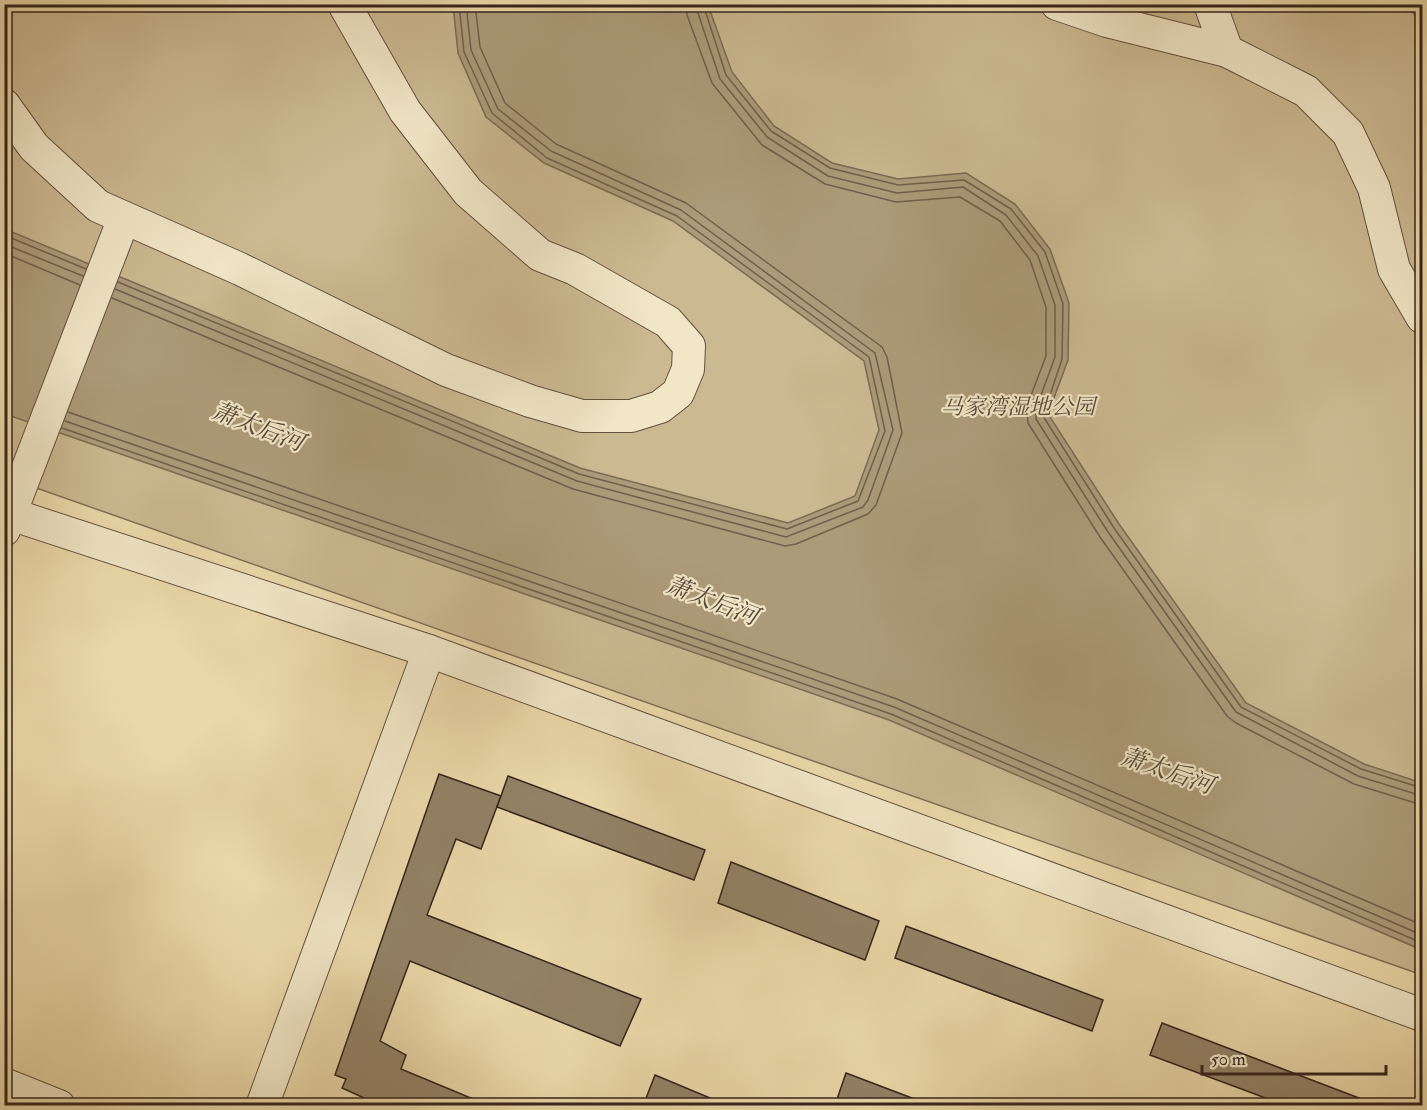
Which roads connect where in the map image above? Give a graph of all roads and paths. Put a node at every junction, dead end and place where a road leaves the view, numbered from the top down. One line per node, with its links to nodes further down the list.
1 (344, 4): 6 (street)
2 (1057, 4): 4 (street)
3 (1210, 4): 4 (street)
4 (1227, 51): 7 (street)
5 (4, 105): 6 (street)
6 (124, 218): 8 (street)
7 (1422, 317)
8 (10, 511): 9 (street)
9 (429, 651): 10 (street); 13 (street)
10 (1422, 1015)
11 (4, 1084): 12 (street)
12 (60, 1106)
13 (262, 1106)

